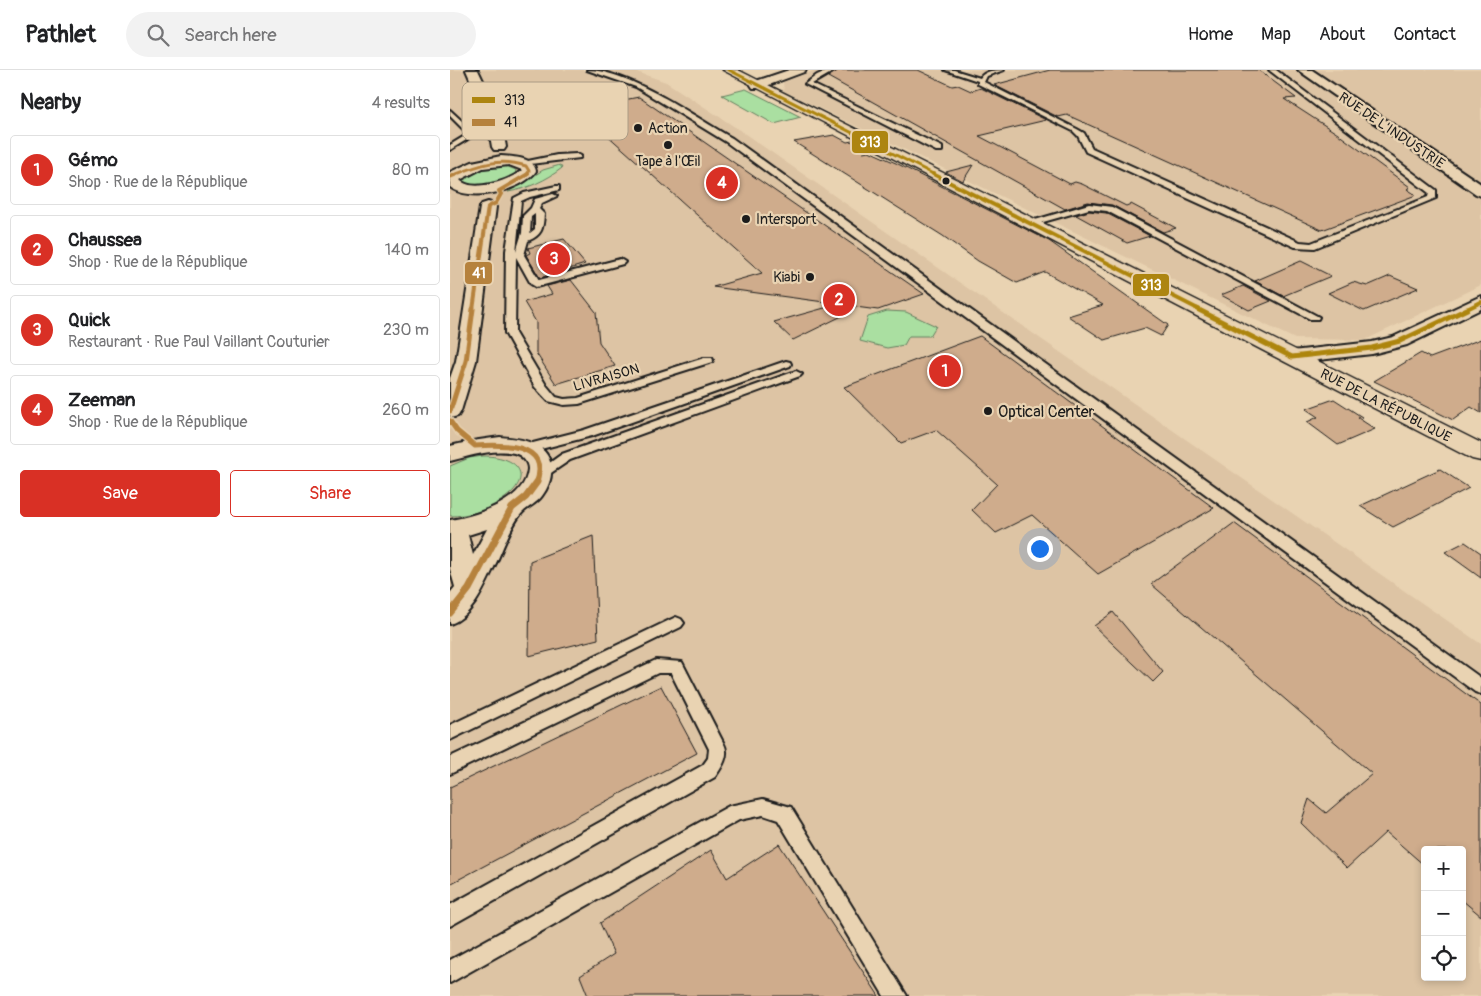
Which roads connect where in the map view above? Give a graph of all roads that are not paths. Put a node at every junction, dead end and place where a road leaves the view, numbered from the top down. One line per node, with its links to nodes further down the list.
1 (472, 70): 11 (street)
2 (590, 70): 12 (lane)
3 (729, 70): 14 (street, RUE DE LA RÉPUBLIQUE)
4 (800, 70): 14 (street)
5 (833, 70): 21 (lane)
6 (948, 70): 10 (lane)
7 (1001, 70): 10 (lane)
8 (1272, 70): 10 (lane)
9 (1304, 70): 26 (street, RUE DE L'INDUSTRIE)
10 (981, 80)
11 (478, 82)
12 (626, 82)
13 (628, 83): 49 (lane)
14 (757, 85): 28 (street, RUE DE LA RÉPUBLIQUE)
15 (450, 112): 16 (lane)
16 (462, 124)
17 (463, 140): 20 (lane)
18 (497, 140): 19 (street)
19 (498, 147): 22 (street); 23 (street)
20 (450, 148)
21 (939, 149)
22 (478, 164): 23 (street); 24 (street)
23 (522, 165): 23 (lane); 25 (street)
24 (456, 184): 25 (street); 27 (street)
25 (506, 186): 27 (street)
26 (1481, 191)
27 (488, 207): 37 (street)
28 (1029, 223): 32 (lane); 33 (street, RUE DE LA RÉPUBLIQUE)
29 (620, 262): 30 (lane)
30 (522, 285): 30 (lane, LIVRAISON); 34 (lane, LIVRAISON)
31 (1481, 302): 33 (street)
32 (1314, 317)
33 (1292, 357): 40 (street, RUE DE LA RÉPUBLIQUE)
34 (708, 360)
35 (786, 364): 41 (lane)
36 (796, 374): 43 (lane)
37 (450, 411)
38 (450, 420): 39 (street)
39 (475, 446): 41 (street); 42 (street)
40 (1477, 446)
41 (525, 449): 43 (street)
42 (450, 454)
43 (540, 474): 44 (street)
44 (512, 508): 45 (street); 46 (street)
45 (452, 529): 46 (street)
46 (469, 589): 47 (street)
47 (450, 613)
48 (676, 623): 50 (lane)
49 (1481, 687)
50 (450, 732)
51 (450, 766): 52 (lane)
52 (450, 916)
53 (450, 972): 54 (lane)
54 (896, 996)

